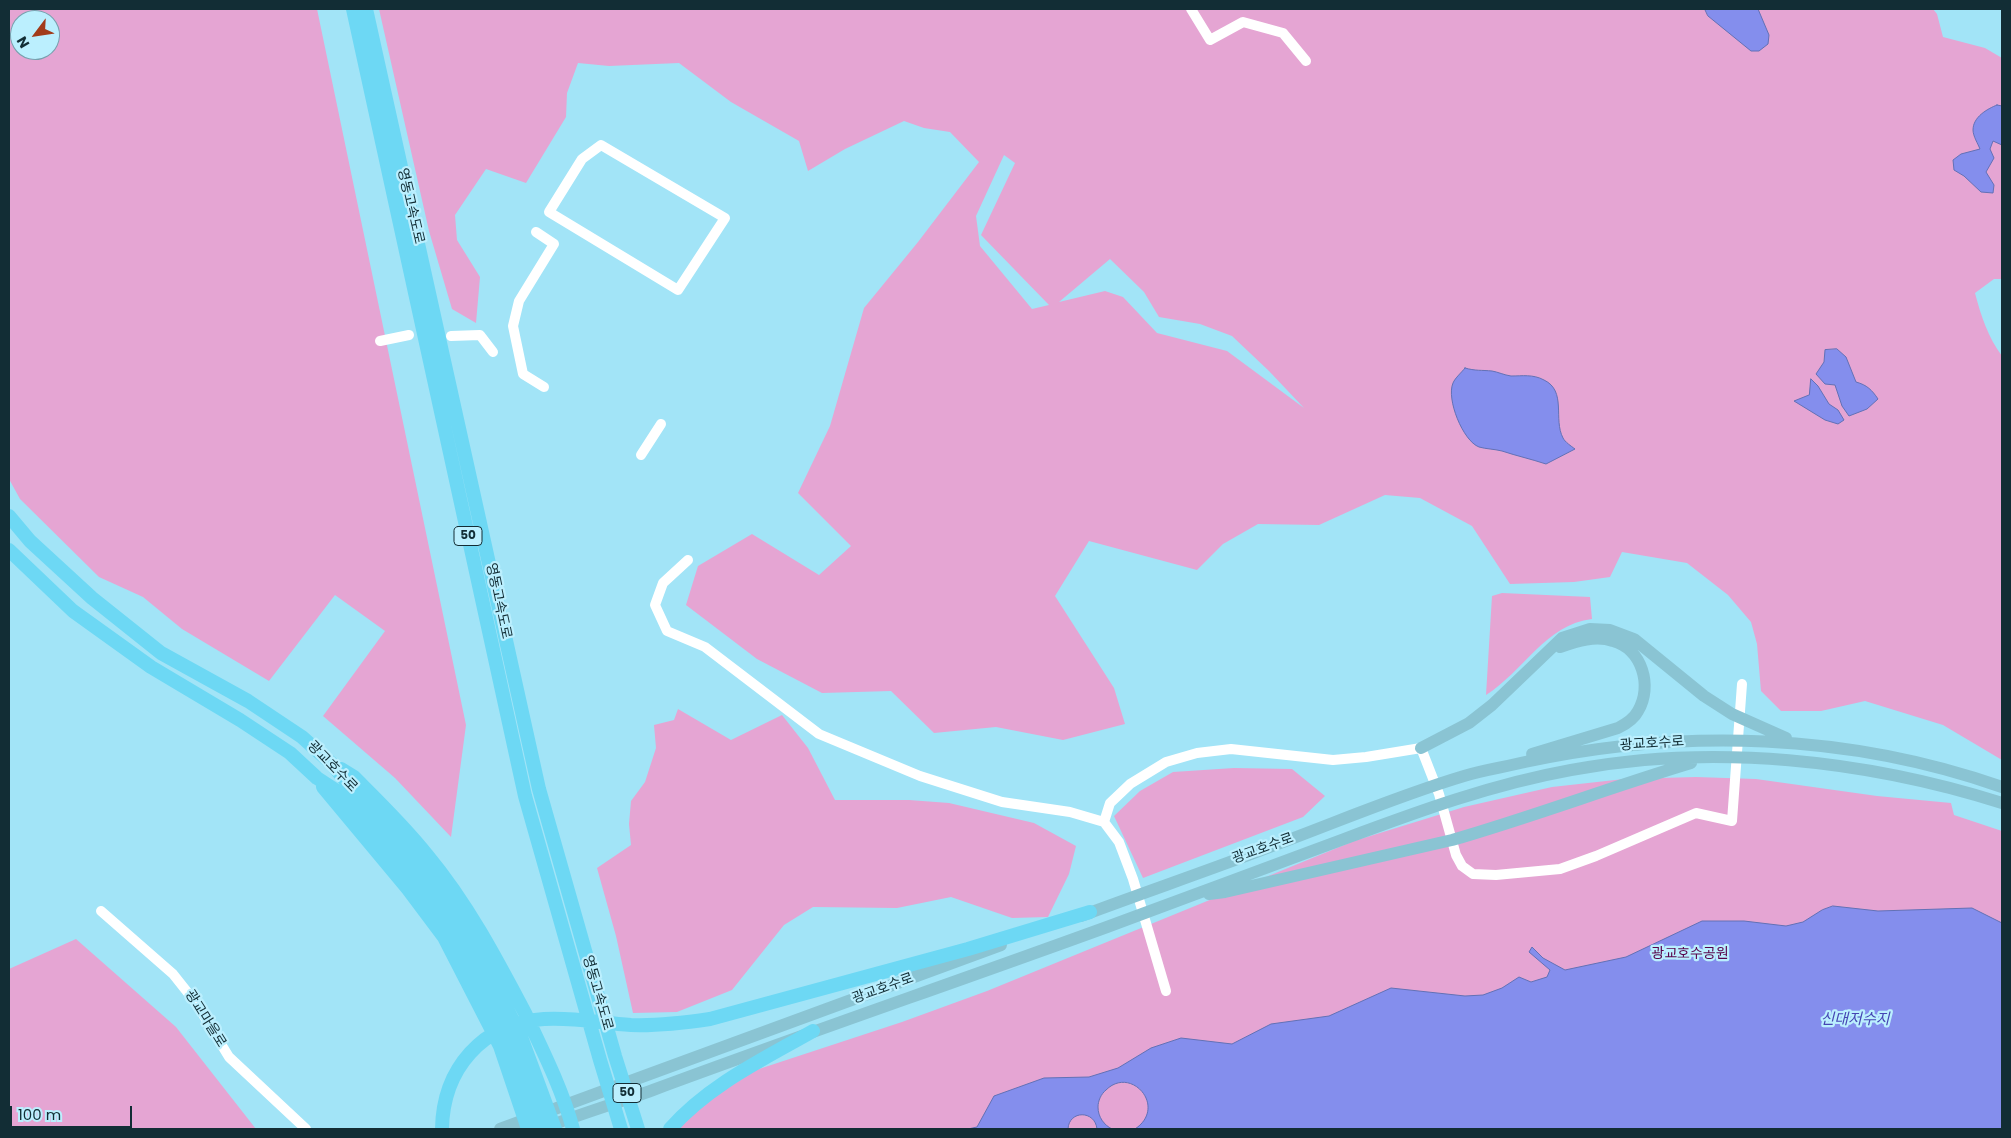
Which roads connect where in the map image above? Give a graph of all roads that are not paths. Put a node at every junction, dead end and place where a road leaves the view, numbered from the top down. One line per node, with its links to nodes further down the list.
1 (353, 9): 42 (highway, 영동고속도로 / 50)
2 (366, 9): 43 (highway, 영동고속도로 / 50)
3 (1191, 9): 4 (street)
4 (1306, 61)
5 (549, 212): 5 (street)
6 (536, 232): 11 (street)
7 (409, 335): 9 (street)
8 (451, 336): 10 (street)
9 (380, 340)
10 (493, 352)
11 (544, 387)
12 (661, 424): 13 (street)
13 (641, 455)
14 (9, 516): 22 (highway, 광교호수로)
15 (9, 550): 24 (highway, 광교호수로)
16 (688, 560): 28 (street)
17 (1549, 652): 19 (main road); 20 (main road); 23 (main road)
18 (1742, 684): 29 (street)
19 (1795, 742): 23 (main road, 광교호수로); 25 (main road, 광교호수로)
20 (1422, 748): 28 (street); 29 (street)
21 (1712, 757): 26 (main road, 광교호수로); 29 (main road); 30 (main road, 광교호수로)
22 (332, 763): 27 (highway, 광교호수로); 35 (highway)
23 (1521, 763): 31 (main road, 광교호수로)
24 (316, 778): 27 (highway, 광교호수로); 36 (highway)
25 (2002, 787)
26 (2002, 803)
27 (368, 813): 40 (highway, 광교호수로); 41 (highway, 광교호수로)
28 (1104, 822): 33 (street)
29 (1452, 840): 30 (main road)
30 (1190, 896): 34 (main road, 광교호수로)
31 (1096, 910): 35 (main road, 광교호수로); 38 (highway)
32 (101, 911): 37 (street, 광교마을로)
33 (1166, 990)
34 (812, 1031): 35 (main road, 광교호수로); 44 (highway)
35 (569, 1117): 36 (main road, 광교호수로); 40 (main road, 광교호수로)
36 (526, 1125): 39 (main road, 광교호수로)
37 (306, 1129)
38 (442, 1129)
39 (500, 1129)
40 (540, 1129)
41 (555, 1129)
42 (622, 1129)
43 (638, 1129)
44 (670, 1129)

